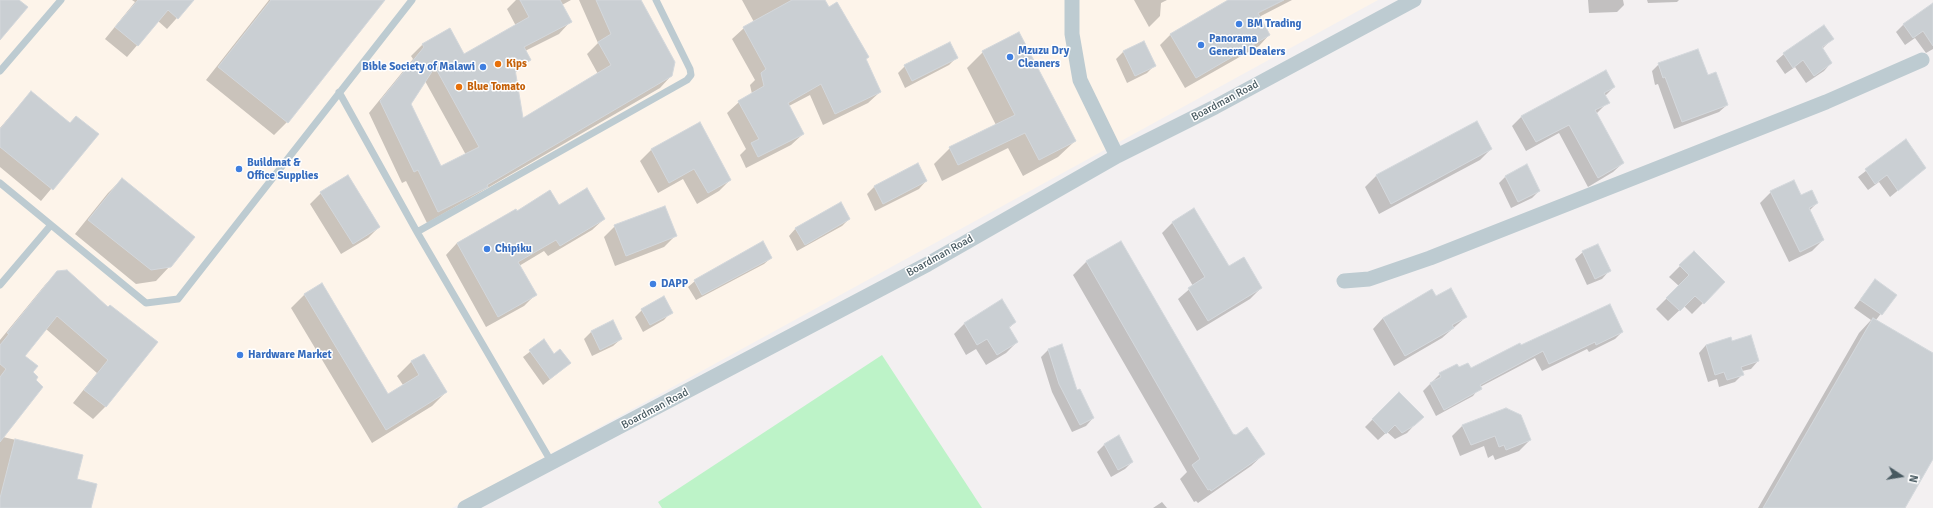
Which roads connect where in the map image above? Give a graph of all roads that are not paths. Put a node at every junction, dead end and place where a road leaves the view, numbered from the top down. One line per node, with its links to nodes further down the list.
1 (61, 0): 7 (lane)
2 (412, 0): 8 (lane)
3 (656, 0): 12 (lane)
4 (1072, 0): 9 (street)
5 (1414, 0): 9 (street, Boardman Road)
6 (1922, 60): 13 (street)
7 (0, 71)
8 (339, 92): 11 (lane); 12 (lane)
9 (1117, 156): 15 (street, Boardman Road)
10 (0, 183): 11 (lane)
11 (51, 225): 14 (lane)
12 (417, 232): 15 (lane)
13 (1344, 281)
14 (0, 284)
15 (552, 463): 16 (street, Boardman Road)
16 (465, 508)

